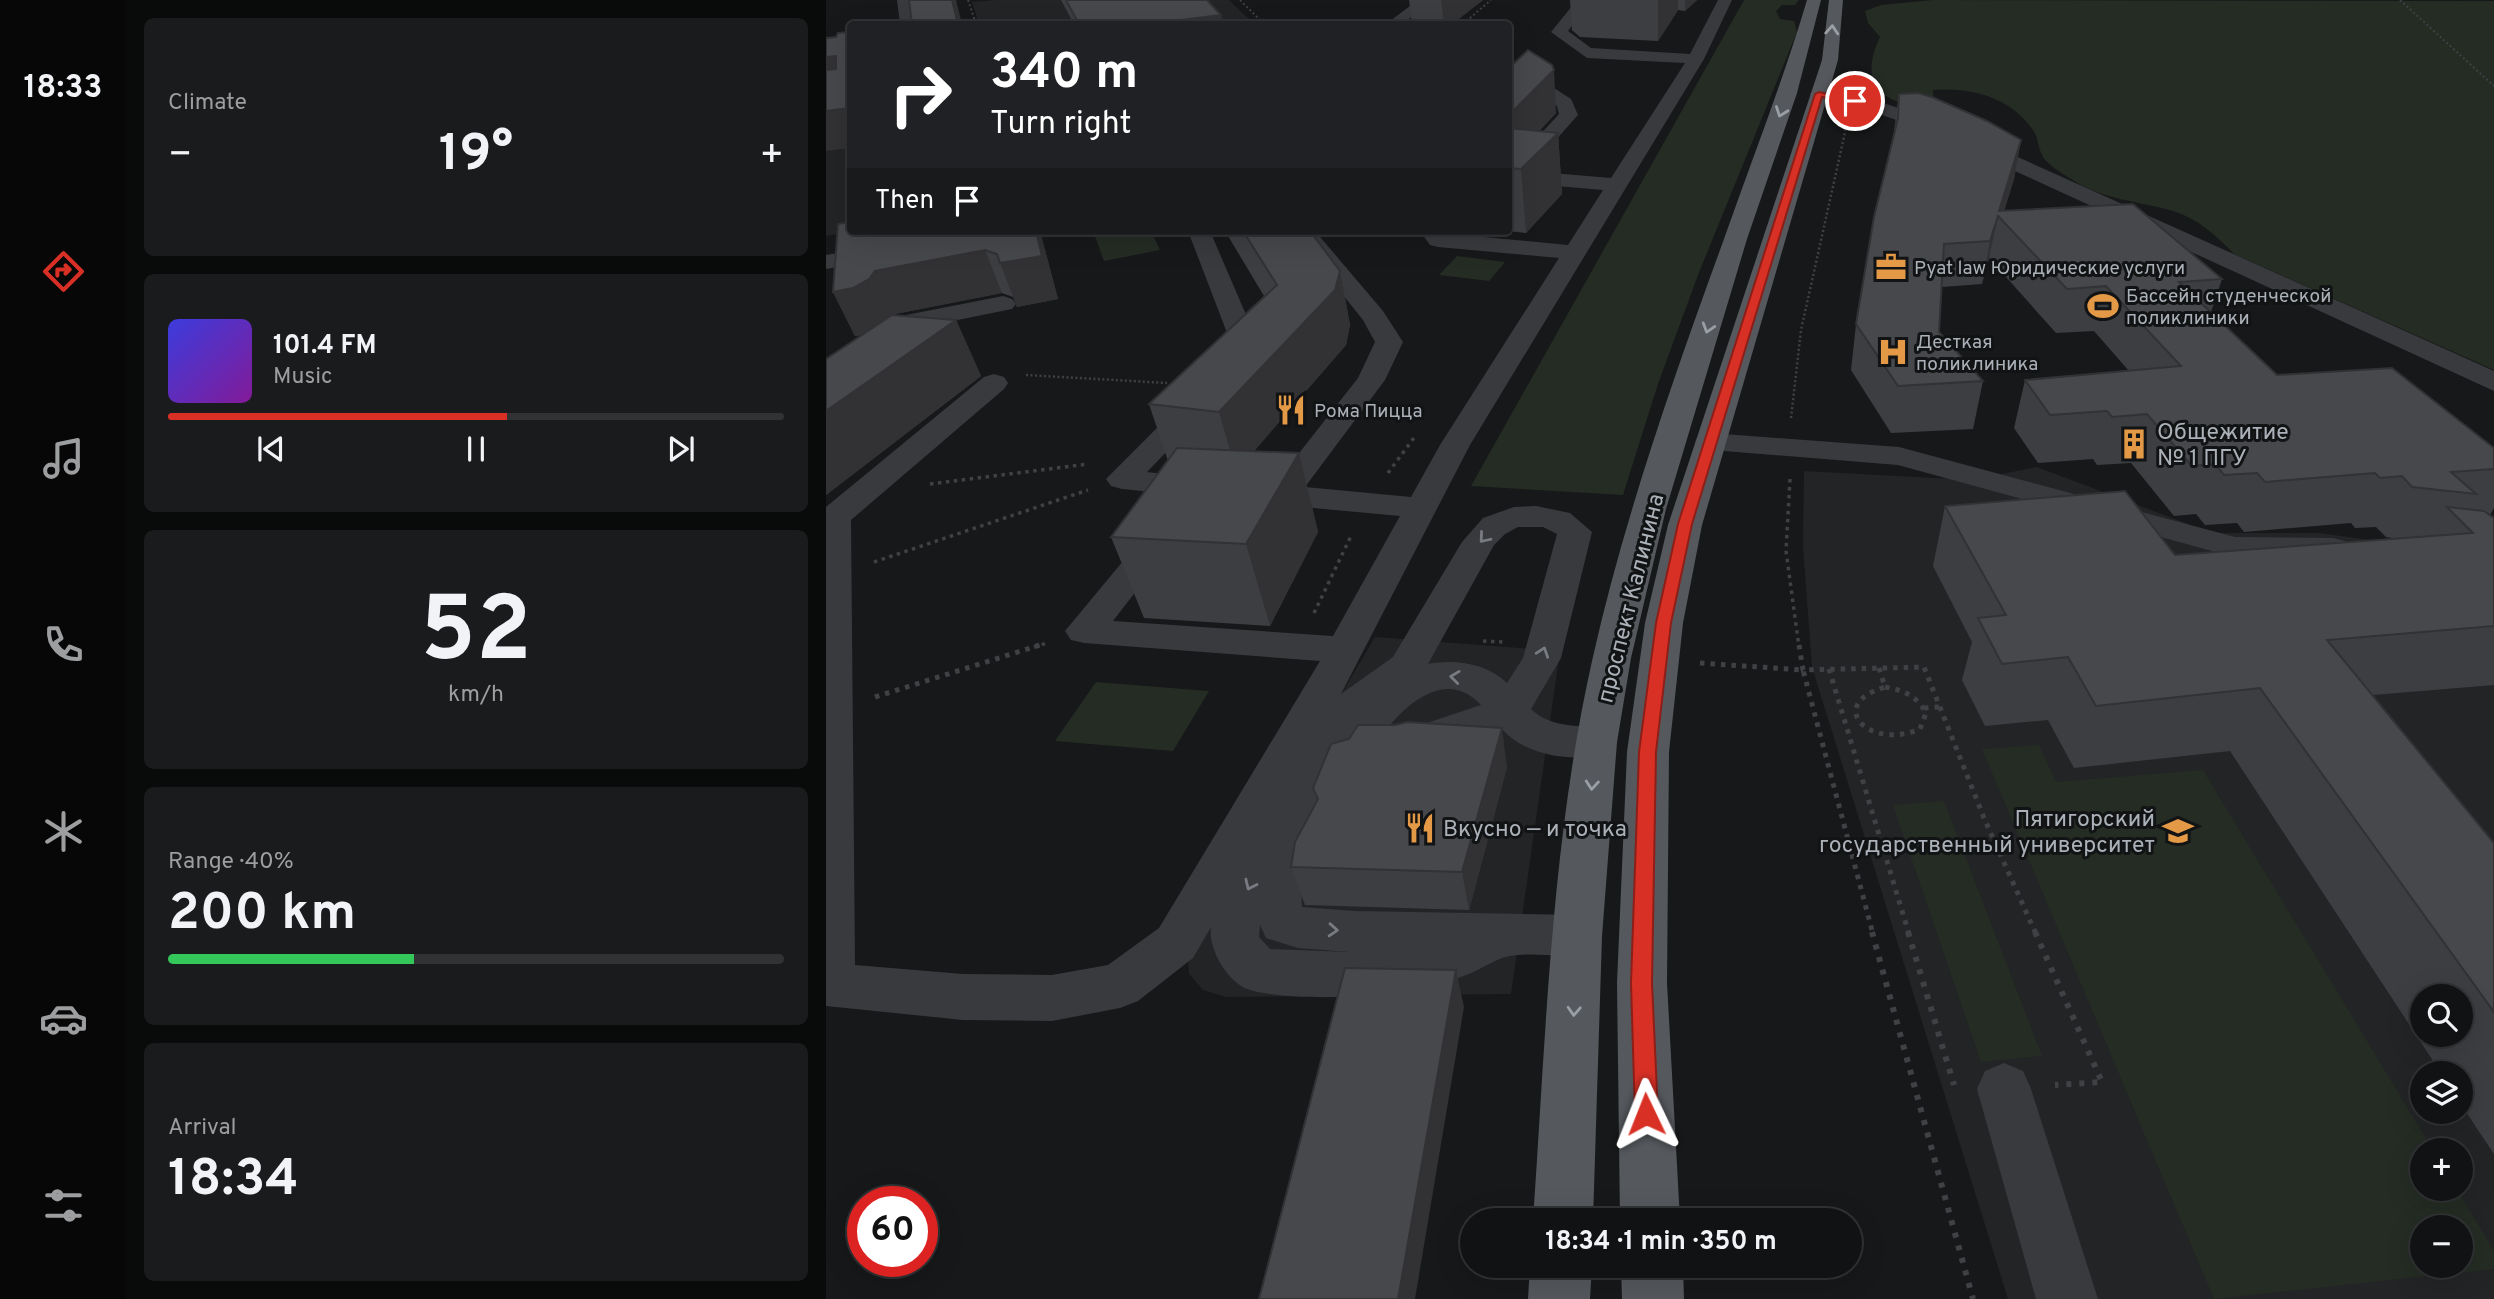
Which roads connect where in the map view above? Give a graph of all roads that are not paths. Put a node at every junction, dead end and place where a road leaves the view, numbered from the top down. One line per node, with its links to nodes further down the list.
1 (904, 0): 8 (lane)
2 (1428, 0): 9 (lane)
3 (1587, 0): 7 (lane); 10 (lane)
4 (1725, 0): 10 (lane)
5 (1814, 0): 12 (main road, проспект Калинина)
6 (1836, 0): 12 (main road, проспект Калинина, one-way to 6)
7 (1601, 1)
8 (907, 21)
9 (1397, 21)
10 (1696, 59): 15 (lane)
11 (1512, 66): 13 (lane)
12 (1816, 71): 24 (lane); 26 (main road, проспект Калинина); 33 (main road, проспект Калинина, one-way to 33)
13 (1512, 175)
14 (1512, 176): 15 (lane)
15 (1616, 185): 20 (lane)
16 (1201, 235): 27 (lane)
17 (1306, 235): 28 (lane)
18 (1434, 235): 20 (lane)
19 (904, 248): 21 (lane)
20 (1577, 253): 29 (lane)
21 (826, 262)
22 (1003, 304): 25 (lane)
23 (1004, 379): 37 (lane)
24 (2494, 382)
25 (826, 411)
26 (1710, 442): 30 (lane); 40 (main road, проспект Калинина)
27 (1201, 487): 28 (lane); 31 (lane)
28 (1283, 495): 29 (lane)
29 (1421, 508): 31 (lane)
30 (2367, 549)
31 (1345, 650): 37 (lane)
32 (1510, 711): 33 (lane); 34 (lane); 34 (lane, one-way to 34); 35 (lane, one-way to 35)
33 (1596, 742): 36 (main road, проспект Калинина, one-way to 36)
34 (1353, 745): 35 (lane, one-way to 35)
35 (1508, 934): 36 (lane)
36 (1577, 936): 39 (main road, проспект Калинина, one-way to 39)
37 (828, 988)
38 (1980, 1090): 45 (lane)
39 (1564, 1208)
40 (1650, 1208)
41 (1560, 1278): 43 (main road)
42 (1652, 1278): 44 (main road)
43 (1559, 1299)
44 (1653, 1299)
45 (2067, 1299)

